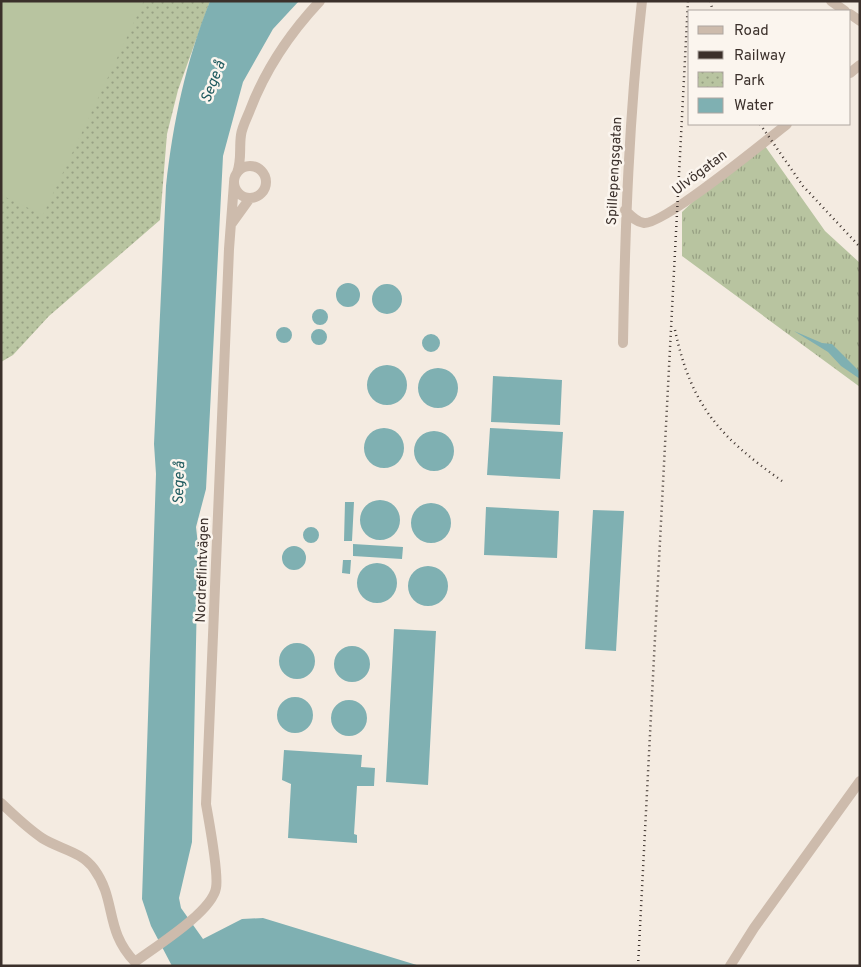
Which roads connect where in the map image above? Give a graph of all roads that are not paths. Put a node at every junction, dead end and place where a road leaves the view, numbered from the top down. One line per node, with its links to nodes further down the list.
1 (320, 1): 6 (street, Nordreflintvägen)
2 (642, 1): 10 (street, Spillepengsgatan)
3 (831, 1): 4 (street)
4 (844, 10)
5 (786, 125): 10 (street, Ulvögatan)
6 (241, 146): 7 (street); 8 (street, Nordreflintvägen)
7 (256, 167): 8 (street); 9 (street)
8 (236, 178): 9 (street); 11 (street, Nordreflintvägen)
9 (250, 198): 11 (street)
10 (625, 210): 12 (street, Spillepengsgatan)
11 (231, 224): 15 (street, Nordreflintvägen)
12 (623, 343)
13 (860, 781): 16 (street)
14 (1, 803): 15 (street)
15 (136, 964)
16 (730, 966)

